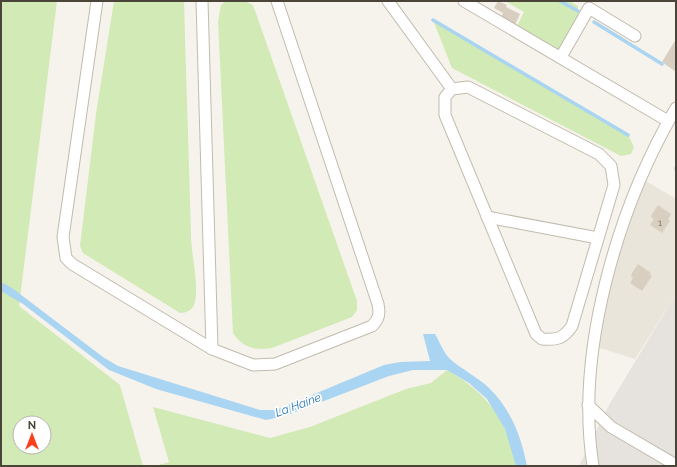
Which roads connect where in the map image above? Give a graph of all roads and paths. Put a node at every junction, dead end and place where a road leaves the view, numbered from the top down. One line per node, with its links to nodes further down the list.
1 (97, 1): 13 (street)
2 (202, 1): 13 (street)
3 (277, 1): 13 (street)
4 (388, 1): 8 (street)
5 (464, 1): 7 (street)
6 (635, 36): 7 (street)
7 (561, 57): 10 (street)
8 (452, 89): 11 (street); 12 (street)
9 (676, 108): 10 (street)
10 (668, 121): 14 (street)
11 (487, 217): 12 (street); 12 (street)
12 (598, 238)
13 (212, 349)
14 (588, 405): 15 (street); 16 (street)
15 (676, 465)
16 (593, 466)

